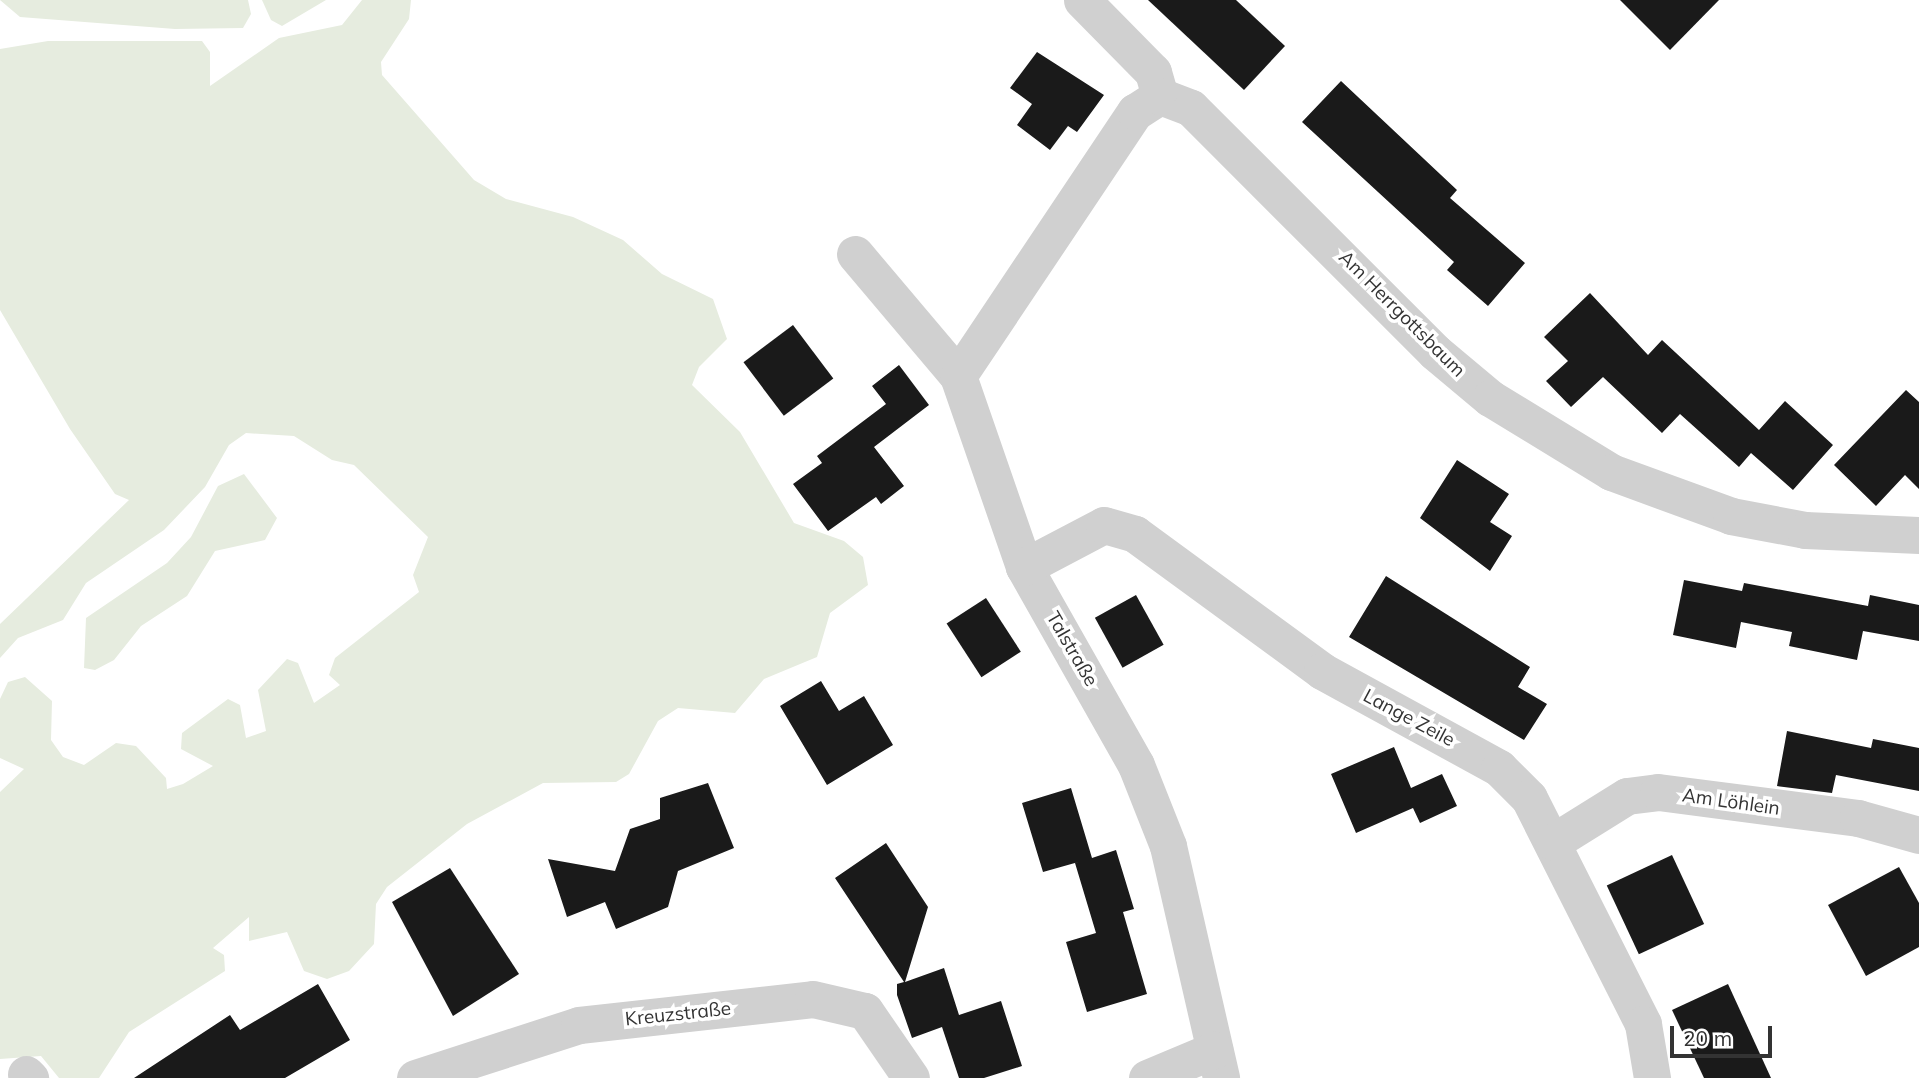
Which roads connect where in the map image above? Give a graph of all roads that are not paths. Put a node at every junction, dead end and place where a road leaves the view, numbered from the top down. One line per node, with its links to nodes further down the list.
1 (1082, 0): 2 (street)
2 (1160, 96): 4 (street); 5 (street, Am Herrgottsbaum)
3 (855, 254): 4 (street, Talstraße)
4 (958, 376): 6 (street, Talstraße)
5 (1919, 535)
6 (1024, 566): 8 (street, Lange Zeile); 9 (street, Talstraße)
7 (1919, 835): 8 (street, Am Löhlein)
8 (1553, 842): 13 (street, Lange Zeile)
9 (1217, 1064): 12 (street)
10 (415, 1078): 11 (street, Kreuzstraße)
11 (911, 1078)
12 (1147, 1078)
13 (1652, 1078)

